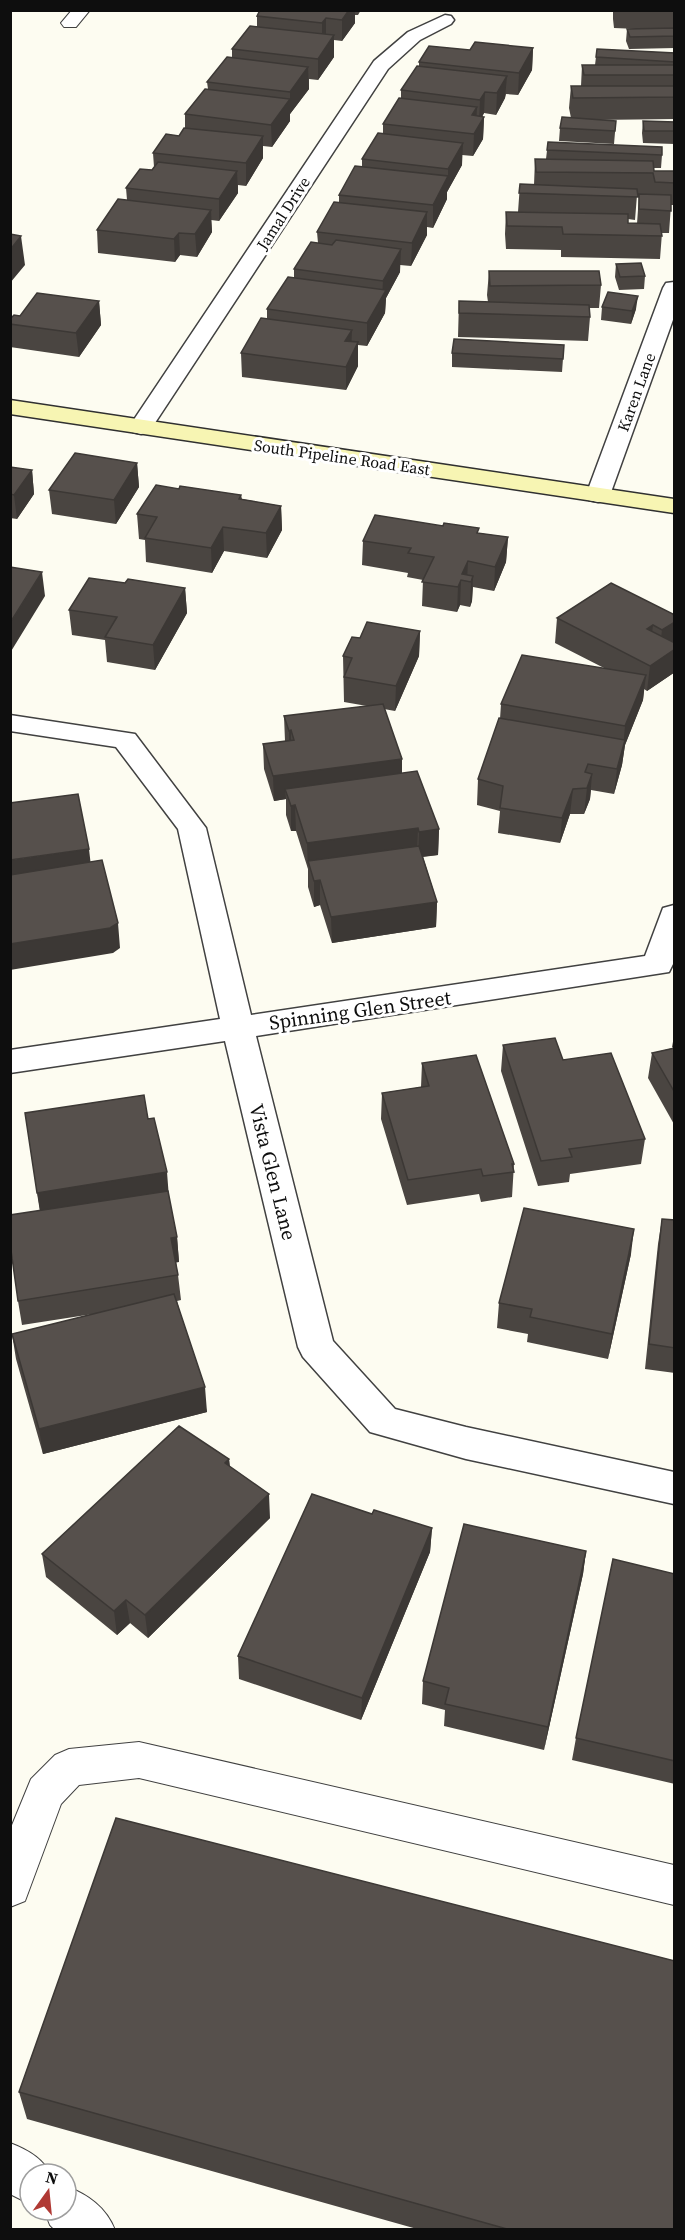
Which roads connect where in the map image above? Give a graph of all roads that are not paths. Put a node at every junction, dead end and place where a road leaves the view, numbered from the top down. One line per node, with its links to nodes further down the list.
1 (82, 10): 3 (lane)
2 (445, 20): 7 (street, Jamal Drive)
3 (70, 23)
4 (675, 288): 5 (street, Karen Lane)
5 (669, 318): 8 (street, Karen Lane)
6 (10, 407): 7 (street, South Pipeline Road East)
7 (141, 427): 8 (street, South Pipeline Road East)
8 (598, 495): 9 (street, South Pipeline Road East)
9 (675, 506)
10 (10, 723): 12 (street, Vista Glen Lane)
11 (675, 915): 12 (street, Spinning Glen Street)
12 (238, 1028): 13 (street, Spinning Glen Street); 14 (street, Vista Glen Lane)
13 (10, 1062)
14 (675, 1488)
15 (675, 1885): 16 (lane)
16 (10, 1887)
17 (78, 2218): 18 (lane)
18 (92, 2229)

